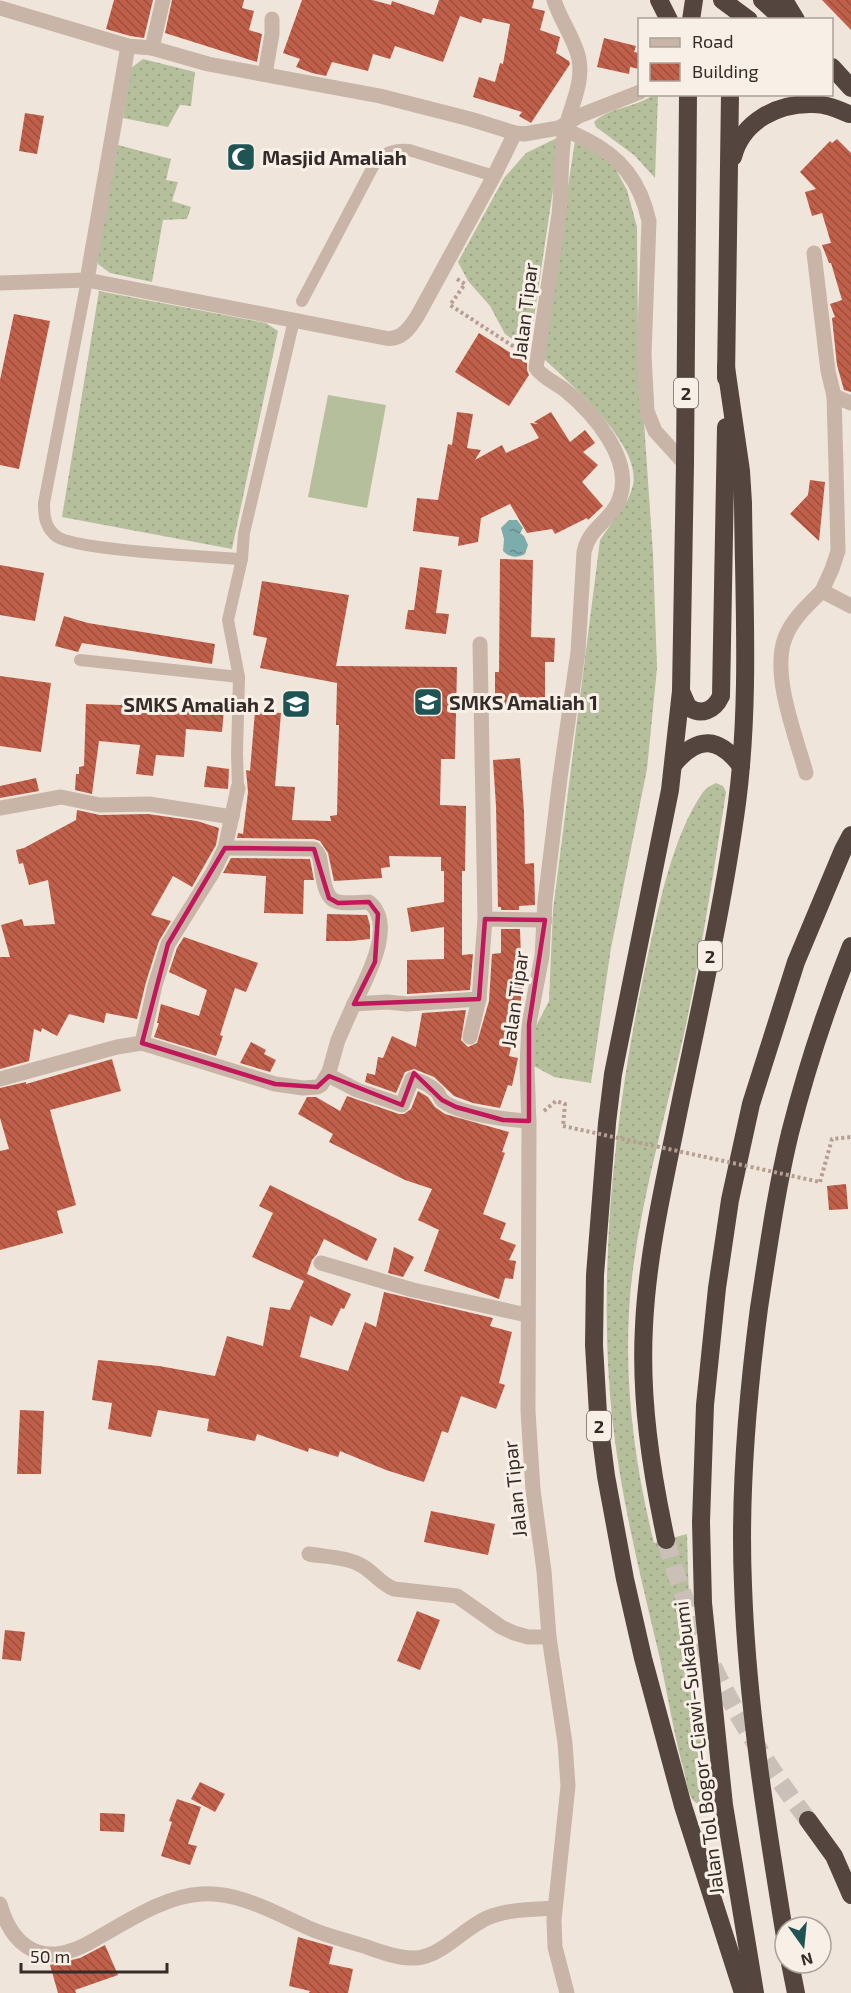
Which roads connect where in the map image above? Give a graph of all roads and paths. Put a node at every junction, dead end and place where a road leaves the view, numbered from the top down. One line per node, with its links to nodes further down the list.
1 (163, 0): 16 (street)
2 (554, 0): 25 (street, Jalan Tipar)
3 (659, 0): 9 (highway)
4 (694, 0): 10 (highway)
5 (762, 0): 12 (highway)
6 (784, 0): 13 (highway)
7 (731, 7): 11 (highway)
8 (0, 8): 15 (street)
9 (668, 18)
10 (691, 18)
11 (746, 18)
12 (782, 18)
13 (795, 18)
14 (272, 19): 18 (street)
15 (128, 46): 16 (street); 31 (street)
16 (152, 48): 18 (street)
17 (833, 69): 19 (highway)
18 (265, 74): 26 (street)
19 (851, 88)
20 (638, 92): 25 (street)
21 (688, 96): 39 (highway, 2)
22 (730, 96): 27 (highway, 2)
23 (833, 96): 24 (highway)
24 (850, 115): 27 (highway)
25 (563, 127): 26 (street); 35 (street, Jalan Tipar); 39 (street)
26 (515, 133): 28 (street)
27 (729, 173): 36 (highway, 2)
28 (494, 176): 30 (street); 33 (lane)
29 (814, 253): 37 (street)
30 (443, 269): 34 (street); 35 (path)
31 (87, 280): 32 (street); 34 (street); 40 (lane)
32 (0, 283)
33 (302, 302)
34 (294, 320): 40 (lane)
35 (535, 361): 56 (street, Jalan Tipar)
36 (726, 367): 46 (highway, 2); 48 (highway, 2)
37 (834, 396): 38 (street); 41 (street)
38 (851, 404)
39 (685, 464): 46 (highway, 2)
40 (242, 559): 45 (lane)
41 (822, 591): 42 (street); 49 (street)
42 (851, 606)
43 (480, 644): 55 (street)
44 (80, 660): 45 (lane)
45 (239, 677): 50 (lane)
46 (681, 691): 47 (highway, 2)
47 (674, 764): 48 (highway); 78 (highway, 2)
48 (741, 766): 68 (highway, 2)
49 (806, 773)
50 (238, 788): 52 (street)
51 (0, 808): 52 (street)
52 (232, 817): 54 (street)
53 (851, 835): 79 (highway, Jalan Tol Bogor–Ciawi–Sukabumi)
54 (225, 848): 59 (street); 61 (street)
55 (485, 919): 56 (street); 58 (street)
56 (545, 920): 64 (street, Jalan Tipar)
57 (851, 946): 75 (highway)
58 (479, 999): 59 (street); 60 (street)
59 (354, 1004): 62 (street)
60 (470, 1037)
61 (142, 1042): 62 (street); 63 (street)
62 (328, 1076): 64 (street)
63 (0, 1079)
64 (529, 1123): 65 (path, bridge); 67 (street, Jalan Tipar)
65 (851, 1137)
66 (321, 1263): 67 (street)
67 (527, 1315): 70 (street, Jalan Tipar)
68 (666, 1540)
69 (309, 1554): 70 (street)
70 (549, 1637): 74 (street, Jalan Tipar)
71 (808, 1820): 72 (highway)
72 (851, 1895)
73 (0, 1904): 74 (street)
74 (554, 1908): 77 (street, Jalan Tipar)
75 (781, 1915)
76 (792, 1975): 80 (highway)
77 (567, 1993)
78 (743, 1993)
79 (755, 1993)
80 (796, 1993)

